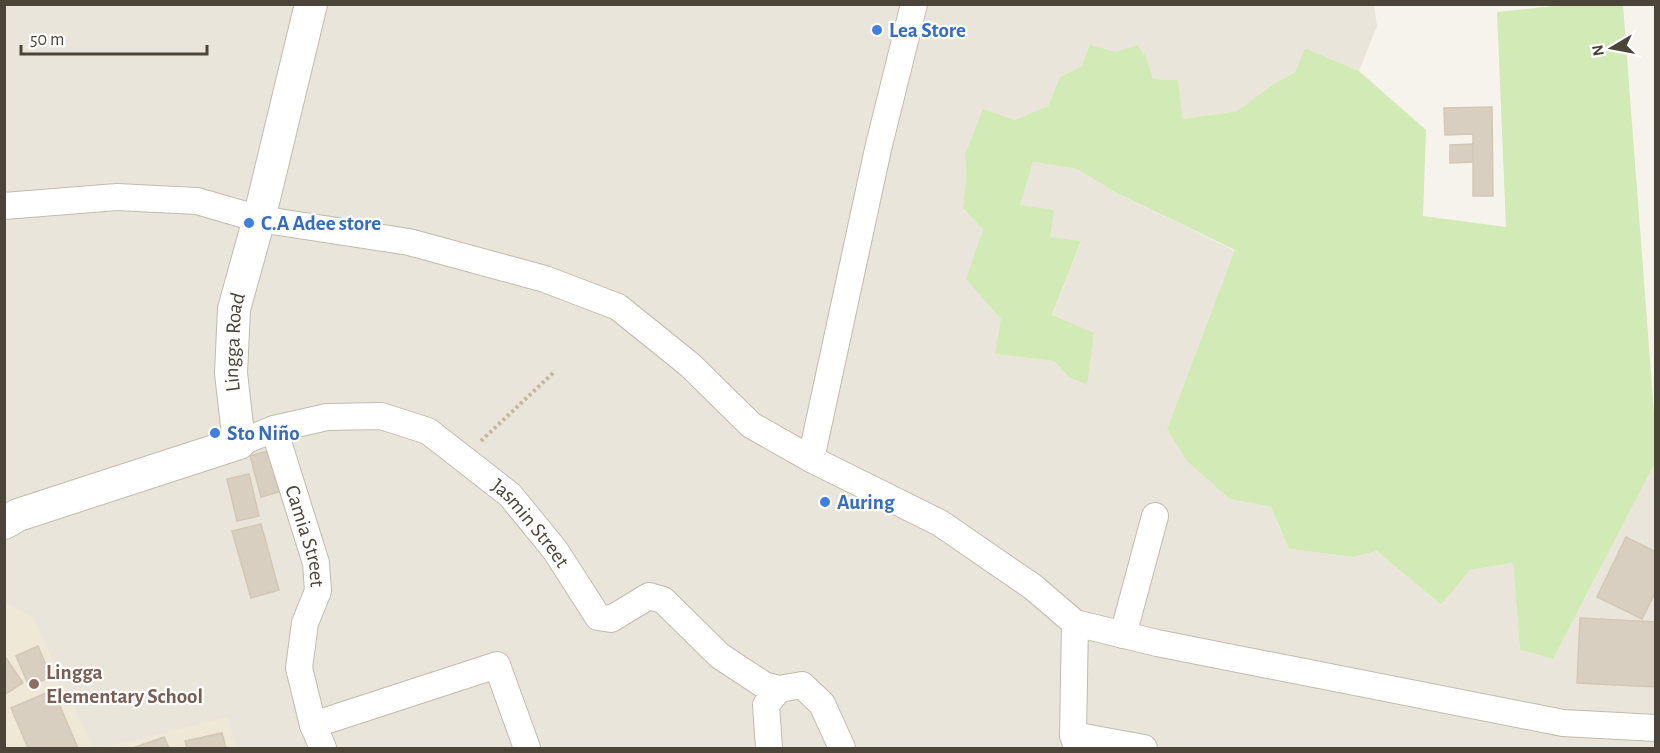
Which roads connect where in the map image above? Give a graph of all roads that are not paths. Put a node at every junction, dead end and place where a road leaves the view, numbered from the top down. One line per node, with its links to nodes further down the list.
1 (311, 4): 4 (street, Lingga Road)
2 (914, 4): 7 (street)
3 (4, 206): 4 (street)
4 (259, 219): 6 (street, Lingga Road); 7 (street)
5 (274, 429): 6 (street, Jasmin Street); 12 (street, Jasmin Street); 14 (street, Camia Street)
6 (239, 443): 9 (street)
7 (811, 459): 10 (street)
8 (1155, 516): 11 (street)
9 (4, 523)
10 (1075, 623): 11 (street); 15 (street)
11 (1123, 635): 13 (street)
12 (779, 689): 17 (street); 18 (street, Jasmin Street)
13 (1656, 728)
14 (318, 737): 16 (street)
15 (1075, 742): 19 (street)
16 (527, 748)
17 (769, 748)
18 (842, 748)
19 (1144, 748)

